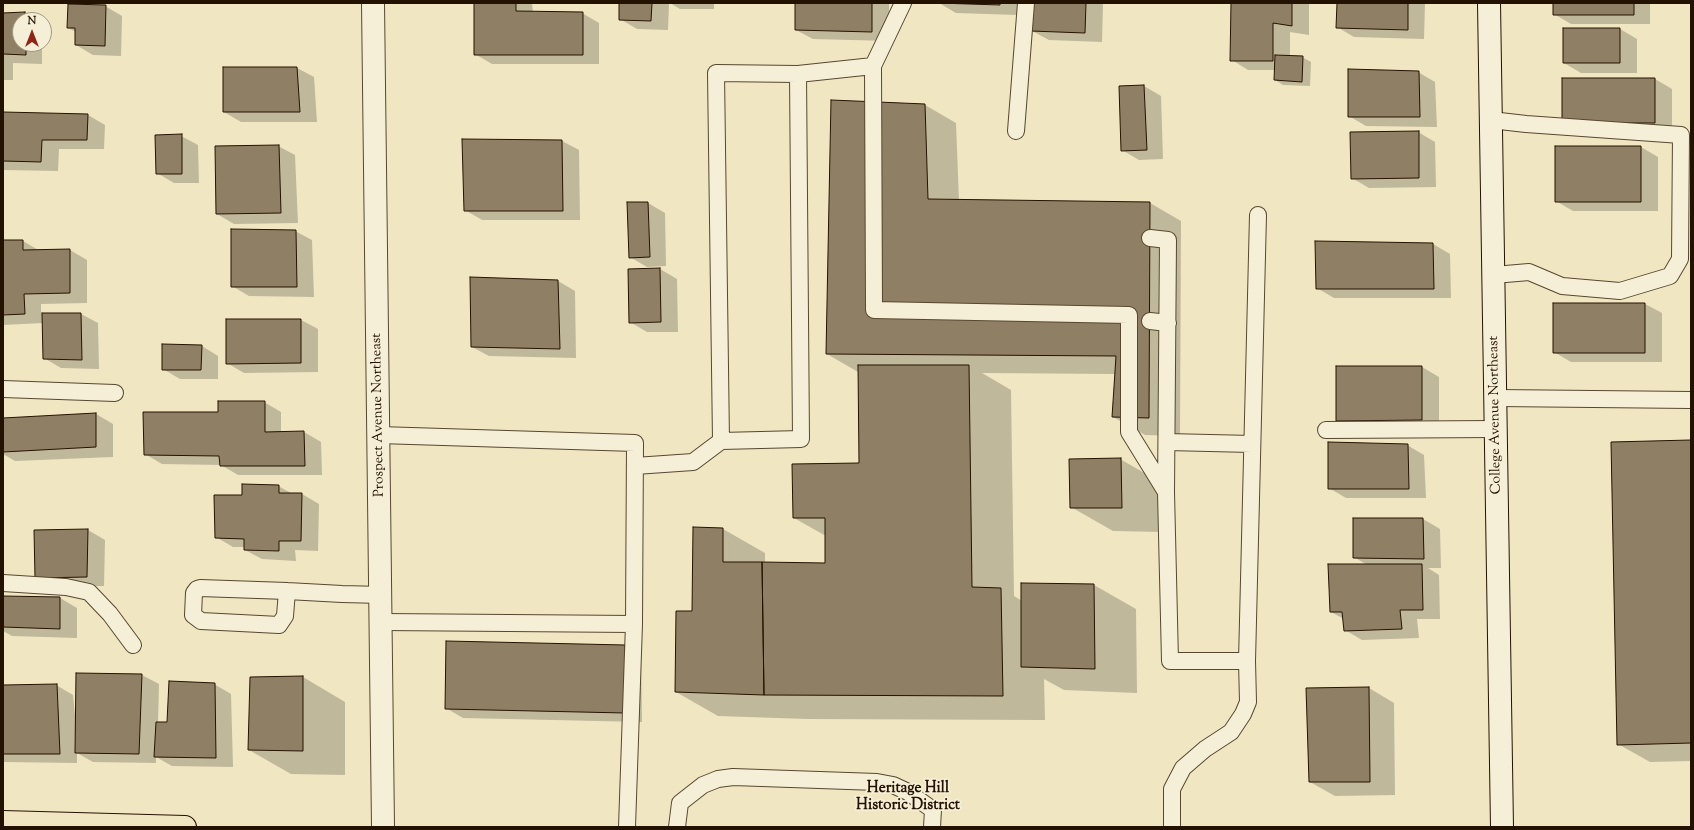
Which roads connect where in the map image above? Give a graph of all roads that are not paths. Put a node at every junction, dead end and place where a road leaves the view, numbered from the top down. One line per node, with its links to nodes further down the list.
1 (373, 3): 20 (street, Prospect Avenue Northeast)
2 (903, 3): 5 (lane)
3 (1026, 3): 8 (lane)
4 (1490, 3): 7 (street, College Avenue Northeast)
5 (873, 66): 6 (lane); 25 (lane)
6 (798, 74): 21 (lane); 21 (lane)
7 (1491, 120): 11 (street, College Avenue Northeast); 11 (lane)
8 (1016, 131)
9 (1258, 215): 23 (lane)
10 (1150, 238): 13 (lane)
11 (1494, 275): 16 (street, College Avenue Northeast)
12 (1150, 321): 13 (lane)
13 (1168, 323): 22 (lane)
14 (3, 389): 15 (lane)
15 (115, 393)
16 (1496, 398): 17 (lane); 18 (street, College Avenue Northeast)
17 (1691, 400)
18 (1496, 429): 19 (lane); 41 (street, College Avenue Northeast)
19 (1326, 430)
20 (379, 435): 24 (lane); 28 (street, Prospect Avenue Northeast)
21 (720, 441): 24 (lane)
22 (1167, 442): 23 (lane); 25 (lane)
23 (1252, 444): 32 (lane)
24 (634, 466): 30 (lane)
25 (1166, 492): 32 (lane)
26 (3, 583): 31 (lane)
27 (287, 591): 27 (lane); 28 (lane)
28 (382, 595): 29 (street, Prospect Avenue Northeast)
29 (382, 622): 30 (lane); 36 (street, Prospect Avenue Northeast)
30 (634, 624): 37 (lane)
31 (133, 645)
32 (1247, 661): 40 (lane)
33 (3, 822): 34 (main road)
34 (87, 826): 35 (main road)
35 (185, 827)
36 (383, 827)
37 (627, 827)
38 (677, 827): 39 (lane)
39 (932, 827)
40 (1172, 827)
41 (1502, 827)

